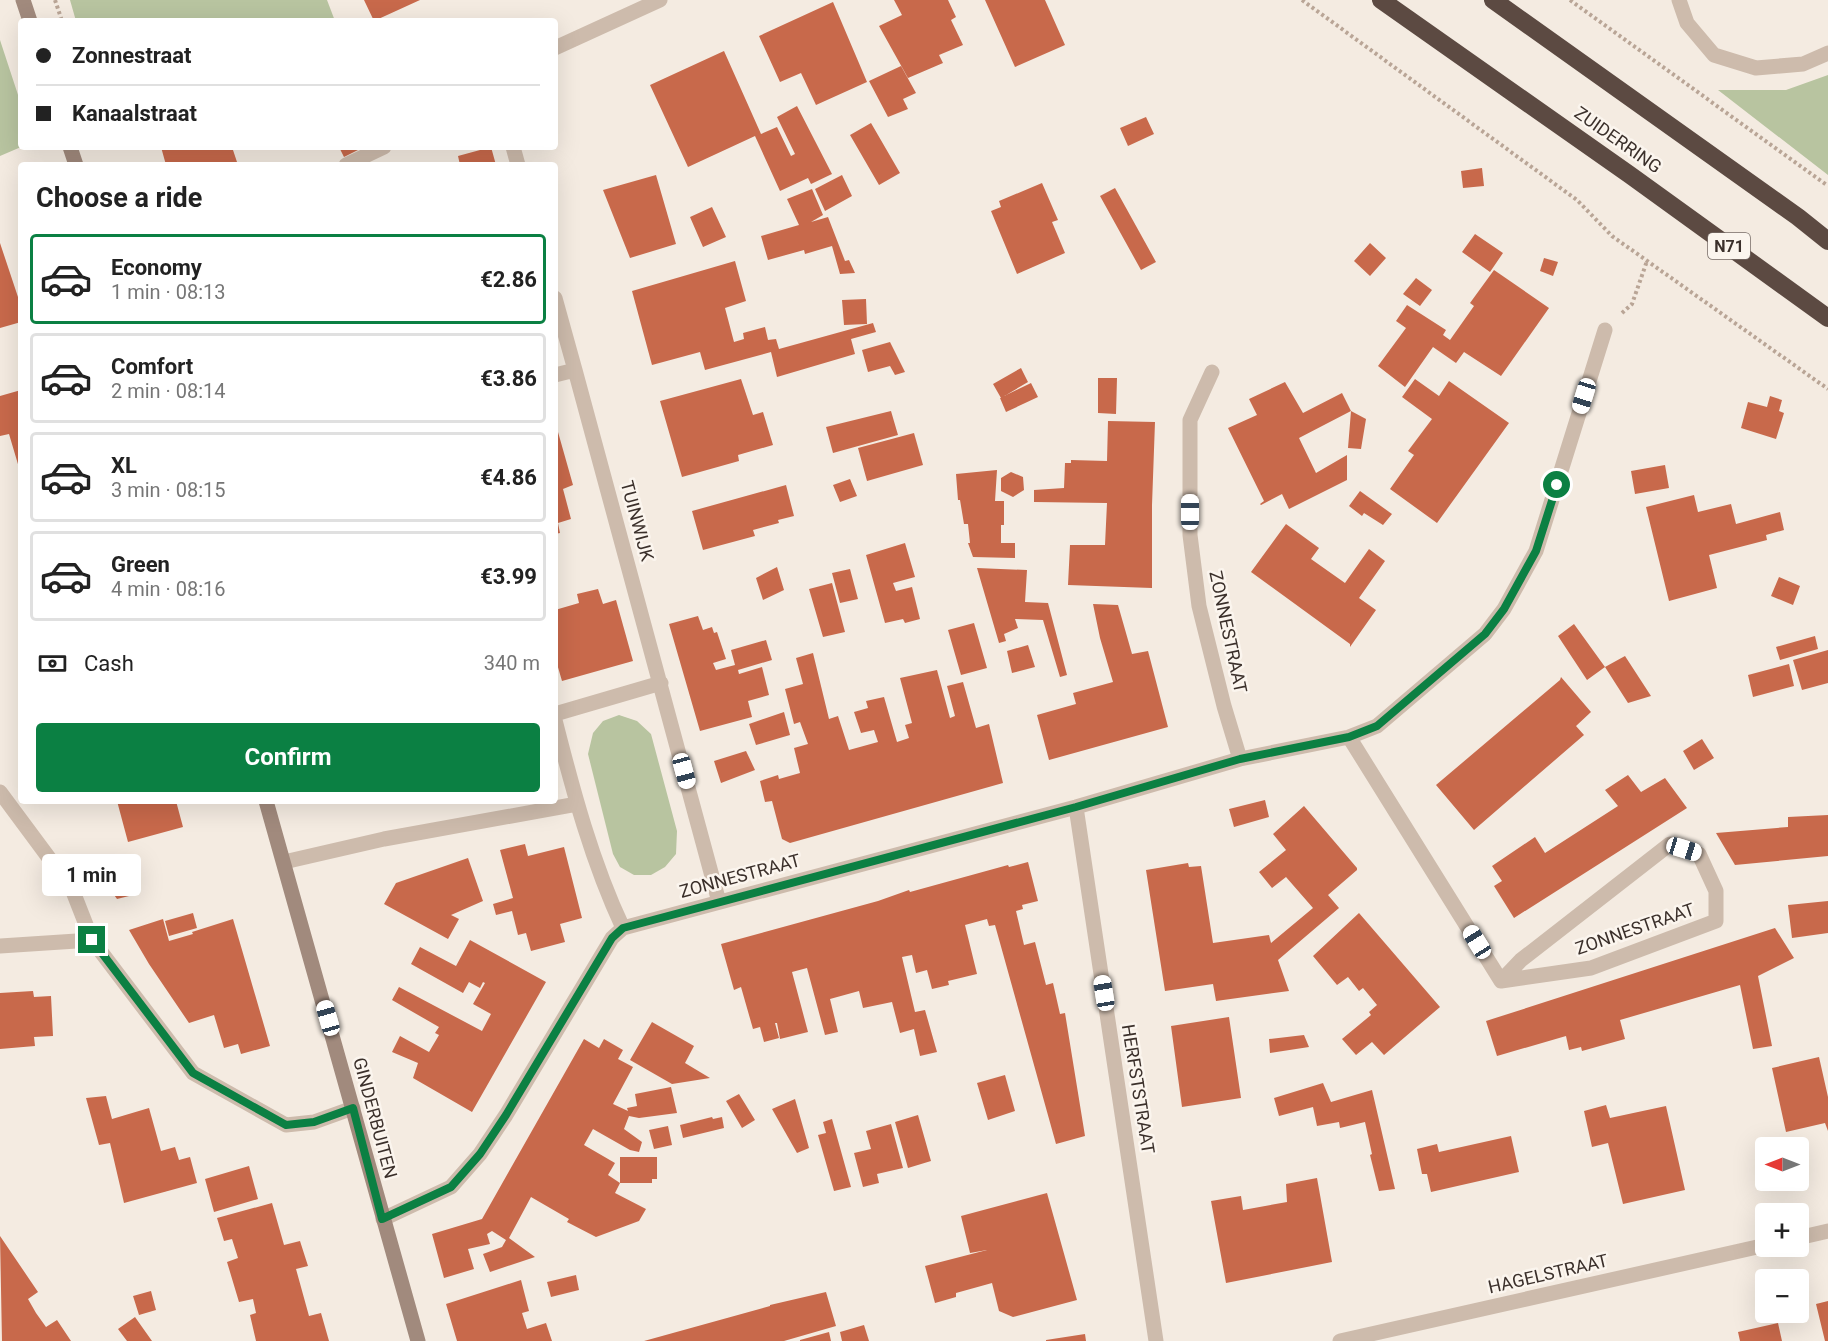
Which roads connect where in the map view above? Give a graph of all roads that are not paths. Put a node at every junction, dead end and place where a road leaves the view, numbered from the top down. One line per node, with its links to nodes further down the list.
1 (23, 0): 6 (main road)
2 (660, 0): 7 (street)
3 (1381, 0): 15 (highway, ZUIDERRING / N71)
4 (1493, 0): 11 (highway)
5 (1679, 0): 8 (street)
6 (29, 18)
7 (558, 47)
8 (1828, 53)
9 (378, 150): 10 (street)
10 (352, 162)
11 (1798, 217): 12 (street); 13 (highway)
12 (1828, 230)
13 (1828, 241)
14 (558, 309): 17 (street, TUINWIJK)
15 (1828, 318)
16 (1605, 330): 23 (street, ZONNESTRAAT)
17 (575, 370): 19 (street); 20 (street, TUINWIJK)
18 (1212, 372): 24 (street, ZONNESTRAAT)
19 (558, 374)
20 (661, 683): 21 (street); 30 (street, TUINWIJK)
21 (558, 713)
22 (558, 731): 27 (street)
23 (1349, 737): 24 (street, ZONNESTRAAT); 34 (street)
24 (1240, 759): 28 (street, ZONNESTRAAT)
25 (0, 792): 32 (street)
26 (267, 804): 29 (main road, GINDERBUITEN)
27 (577, 804): 29 (street); 31 (street)
28 (1076, 807): 30 (street, ZONNESTRAAT); 41 (street, HERFSTSTRAAT)
29 (284, 862): 35 (main road, GINDERBUITEN)
30 (719, 902): 31 (street, ZONNESTRAAT)
31 (623, 928): 36 (street)
32 (92, 940): 33 (street); 35 (street)
33 (0, 946)
34 (1501, 981): 34 (street, ZONNESTRAAT)
35 (353, 1108): 36 (main road, GINDERBUITEN)
36 (382, 1219): 40 (main road, GINDERBUITEN)
37 (1828, 1231): 38 (street)
38 (1809, 1235)
39 (1755, 1247): 42 (street, HAGELSTRAAT)
40 (418, 1341)
41 (1156, 1341)
42 (1340, 1341)

